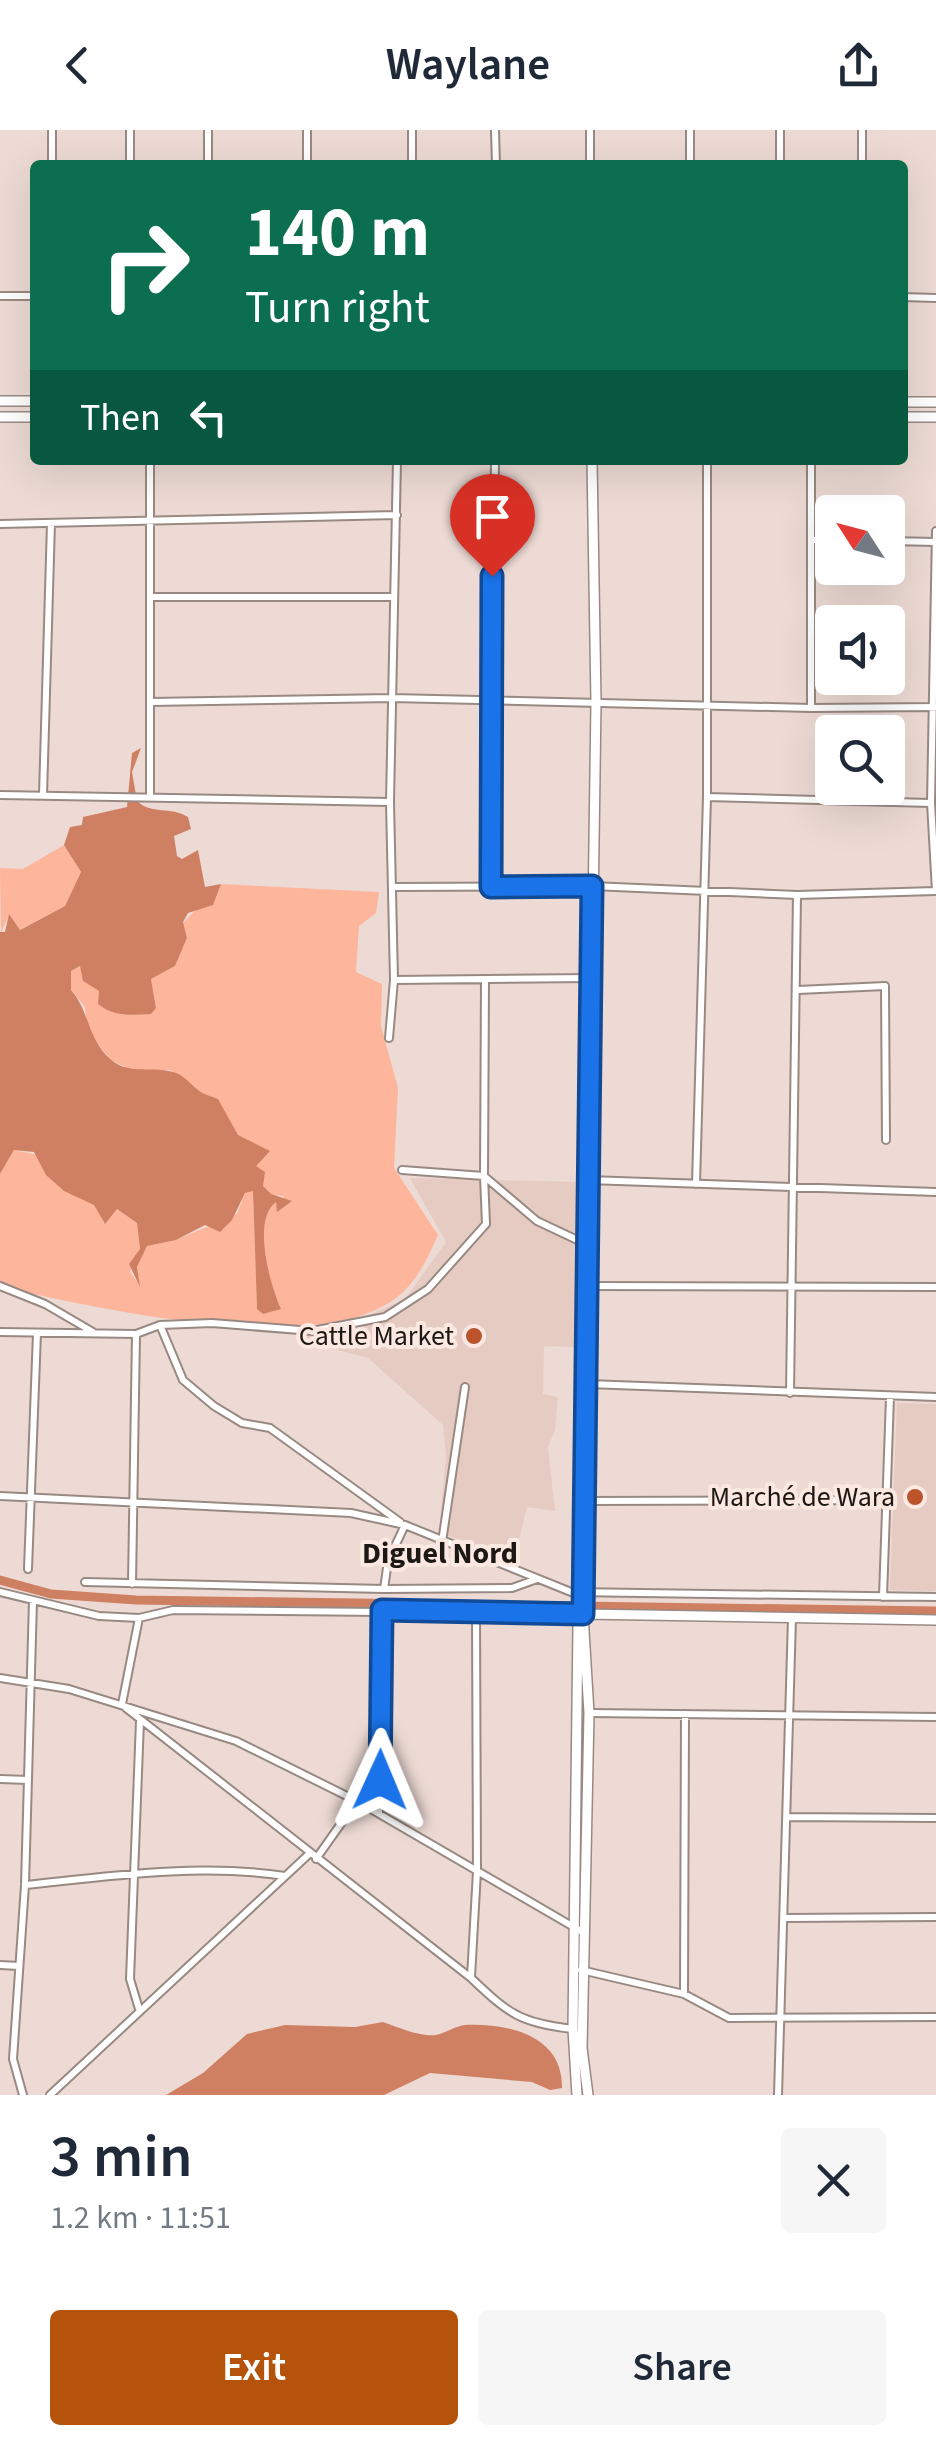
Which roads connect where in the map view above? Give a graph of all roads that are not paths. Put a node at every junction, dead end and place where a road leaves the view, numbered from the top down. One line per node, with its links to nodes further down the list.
1 (52, 130): 11 (street)
2 (130, 130): 12 (street)
3 (208, 130): 13 (street)
4 (306, 130): 14 (street)
5 (412, 130): 15 (street)
6 (496, 130): 16 (street)
7 (590, 130): 17 (street)
8 (690, 130): 18 (street)
9 (780, 130): 19 (street)
10 (862, 130): 20 (street)
11 (52, 160)
12 (130, 160)
13 (208, 160)
14 (306, 160)
15 (412, 160)
16 (496, 160)
17 (590, 160)
18 (690, 160)
19 (780, 160)
20 (862, 160)
21 (0, 296): 22 (street)
22 (30, 296)
23 (908, 296): 24 (street)
24 (936, 298)
25 (0, 401): 26 (street)
26 (30, 401)
27 (908, 402): 28 (street)
28 (936, 402)
29 (0, 417): 30 (street)
30 (30, 417)
31 (908, 417): 32 (street)
32 (936, 417)
33 (150, 465): 40 (street)
34 (397, 465): 39 (street)
35 (495, 465): 51 (street)
36 (592, 465): 53 (street)
37 (707, 465): 54 (street)
38 (811, 465): 44 (street)
39 (397, 515): 40 (street); 49 (street)
40 (152, 521): 41 (street); 48 (street)
41 (50, 523): 42 (street); 58 (street)
42 (0, 524)
43 (936, 531): 47 (street)
44 (811, 540): 45 (street); 56 (street)
45 (815, 540)
46 (905, 541): 47 (street)
47 (936, 542): 55 (street)
48 (152, 597): 49 (street); 52 (street)
49 (392, 597): 50 (street)
50 (392, 698): 51 (street); 52 (street); 61 (street)
51 (490, 700): 53 (street); 64 (street)
52 (150, 702): 59 (street)
53 (596, 702): 54 (street); 63 (street)
54 (705, 706): 56 (street); 60 (street)
55 (935, 707): 56 (street); 62 (street)
56 (811, 708)
57 (0, 795): 58 (street)
58 (44, 796): 59 (street)
59 (150, 796): 61 (street)
60 (707, 797): 62 (street); 67 (street)
61 (390, 802): 65 (street)
62 (931, 803): 66 (street)
63 (592, 886): 64 (street); 67 (street); 69 (street)
64 (491, 887): 65 (street)
65 (392, 888): 70 (street)
66 (936, 891): 68 (street)
67 (706, 892): 68 (street); 78 (street)
68 (797, 895): 72 (street)
69 (591, 978): 71 (street); 77 (street)
70 (394, 980): 71 (street); 73 (street)
71 (485, 980): 76 (street)
72 (798, 990): 74 (street); 79 (street)
73 (389, 1038)
74 (886, 1140)
75 (402, 1170): 76 (street)
76 (484, 1176): 81 (street); 86 (street)
77 (588, 1180): 78 (street); 81 (street)
78 (696, 1184): 79 (street)
79 (795, 1188): 80 (street); 84 (street)
80 (936, 1192)
81 (588, 1245): 83 (street)
82 (0, 1286): 89 (street)
83 (588, 1286): 84 (street); 91 (street)
84 (794, 1286): 85 (street); 93 (street)
85 (936, 1286)
86 (160, 1325): 90 (street); 101 (street)
87 (0, 1332): 88 (street)
88 (37, 1334): 89 (street); 97 (street)
89 (96, 1334): 90 (street)
90 (136, 1334): 100 (street)
91 (588, 1384): 93 (street); 99 (street)
92 (465, 1387): 102 (street)
93 (790, 1393): 94 (street)
94 (890, 1397): 95 (street); 98 (street)
95 (936, 1397)
96 (0, 1496): 97 (street)
97 (33, 1499): 100 (street); 103 (street)
98 (884, 1500): 99 (street); 109 (street)
99 (586, 1501): 112 (street)
100 (132, 1502): 101 (street); 106 (street)
101 (405, 1525): 102 (street); 107 (street)
102 (442, 1542): 104 (street)
103 (28, 1569)
104 (538, 1578): 107 (street); 112 (street)
105 (85, 1582): 106 (street)
106 (132, 1584): 107 (street)
107 (384, 1590)
108 (0, 1592): 111 (street)
109 (882, 1596): 110 (street); 112 (street)
110 (936, 1598)
111 (32, 1601): 115 (street); 119 (street)
112 (584, 1604): 114 (street); 116 (street); 121 (street); 139 (street)
113 (382, 1610): 114 (street); 115 (street); 129 (street)
114 (476, 1614): 133 (street)
115 (139, 1618): 120 (street)
116 (792, 1618): 117 (street); 123 (street)
117 (936, 1620)
118 (0, 1678): 119 (street)
119 (31, 1680): 120 (street); 127 (street)
120 (122, 1704): 125 (street); 128 (street)
121 (589, 1714): 122 (street); 139 (street)
122 (686, 1714): 123 (street); 144 (street)
123 (787, 1716): 124 (street); 130 (street)
124 (936, 1717)
125 (140, 1721): 132 (street); 134 (street)
126 (0, 1779): 127 (street)
127 (28, 1780): 136 (street)
128 (357, 1801): 129 (street); 132 (street)
129 (380, 1814): 133 (street)
130 (787, 1817): 131 (street); 138 (street)
131 (936, 1818)
132 (312, 1857): 135 (street); 143 (street)
133 (477, 1871): 139 (street); 143 (street)
134 (135, 1874): 135 (street); 136 (street); 145 (street)
135 (285, 1876): 145 (street)
136 (25, 1884): 141 (street)
137 (936, 1917): 138 (street)
138 (784, 1918): 147 (street)
139 (579, 1930): 142 (street)
140 (0, 1965): 141 (street)
141 (19, 1966): 151 (street)
142 (579, 1970): 144 (street); 148 (street); 149 (street)
143 (470, 1978): 148 (street)
144 (684, 1994): 147 (street)
145 (139, 2008): 153 (street)
146 (936, 2017): 147 (street)
147 (782, 2020): 156 (street)
148 (573, 2029): 149 (street)
149 (578, 2048): 154 (street); 155 (street)
150 (0, 2057): 151 (street)
151 (12, 2059): 152 (street)
152 (24, 2095)
153 (50, 2095)
154 (577, 2095)
155 (588, 2095)
156 (778, 2095)

